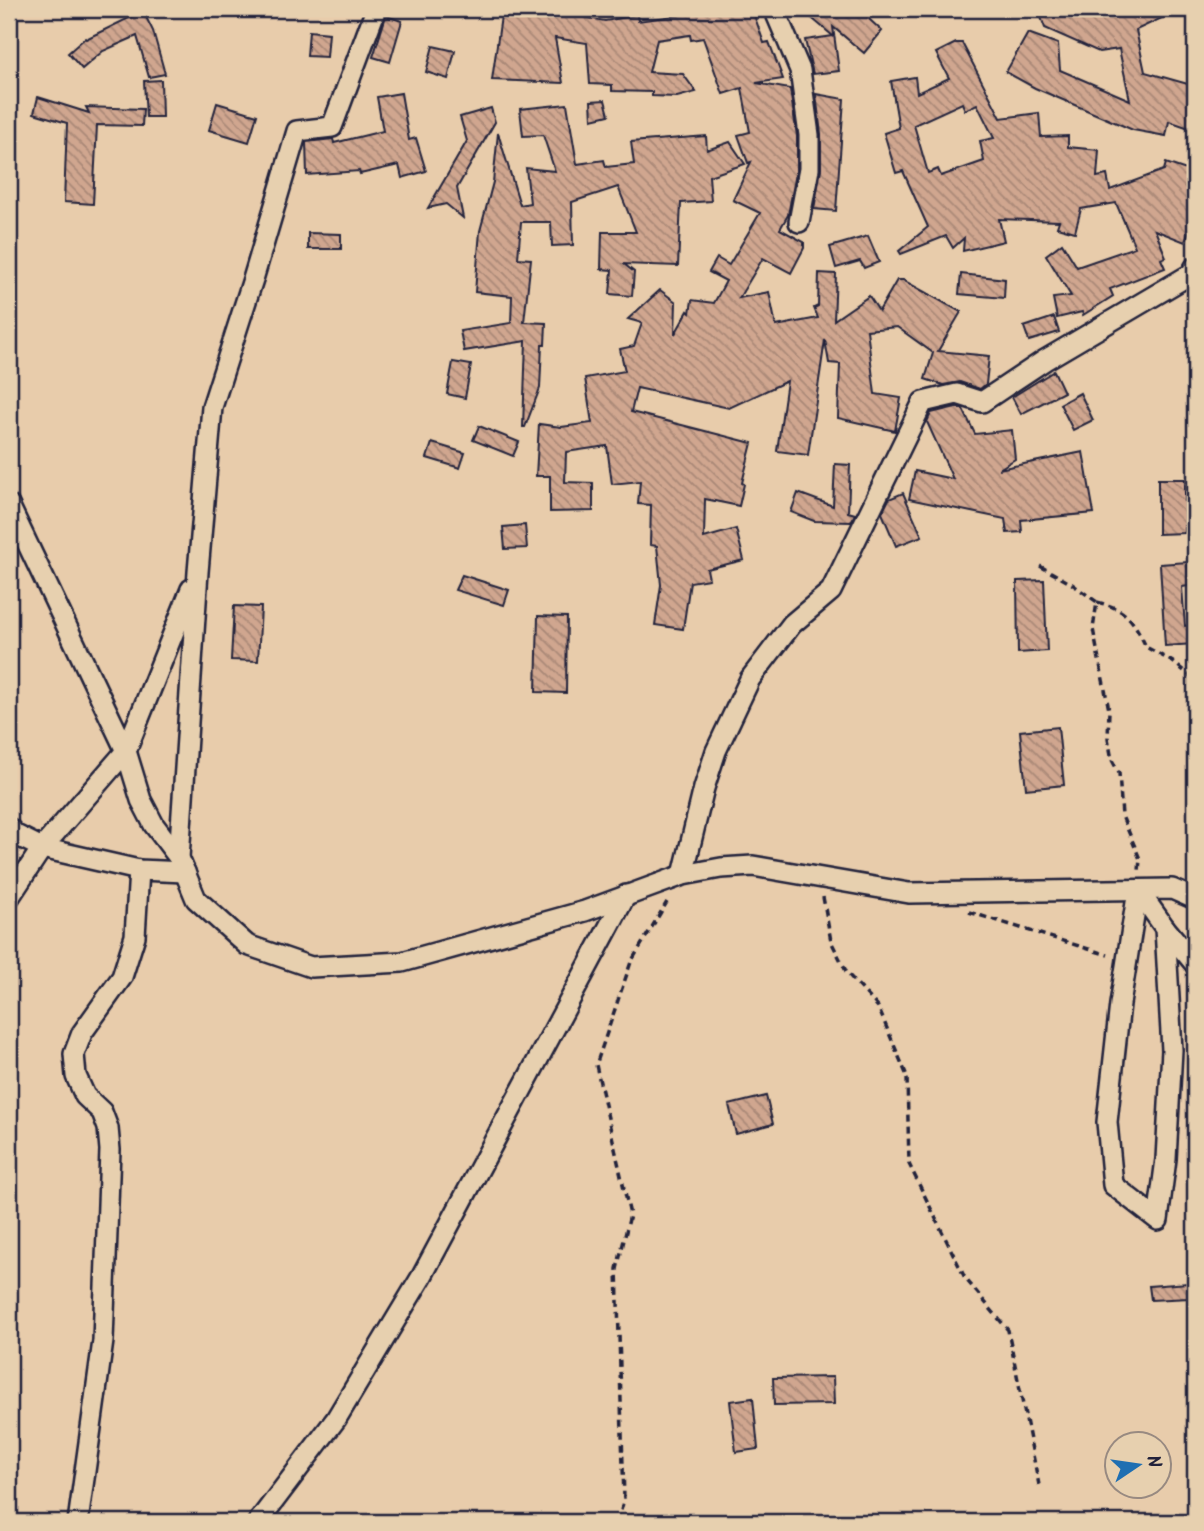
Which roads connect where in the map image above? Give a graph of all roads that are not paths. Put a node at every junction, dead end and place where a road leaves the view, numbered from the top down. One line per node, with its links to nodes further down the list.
1 (376, 9): 6 (street)
2 (774, 9): 3 (street)
3 (799, 222)
4 (1195, 267): 12 (street)
5 (9, 505): 7 (street)
6 (198, 572): 7 (street); 10 (street)
7 (126, 751): 9 (street); 10 (street)
8 (9, 828): 9 (street)
9 (41, 848): 11 (street); 15 (street)
10 (182, 865): 11 (street); 14 (street)
11 (139, 870): 19 (street)
12 (682, 875): 13 (street); 14 (street)
13 (1138, 890): 16 (street); 17 (street); 17 (street)
14 (626, 895): 20 (street)
15 (9, 898)
16 (1195, 900)
17 (1165, 928): 18 (street)
18 (1195, 964)
19 (78, 1522)
20 (258, 1522)

